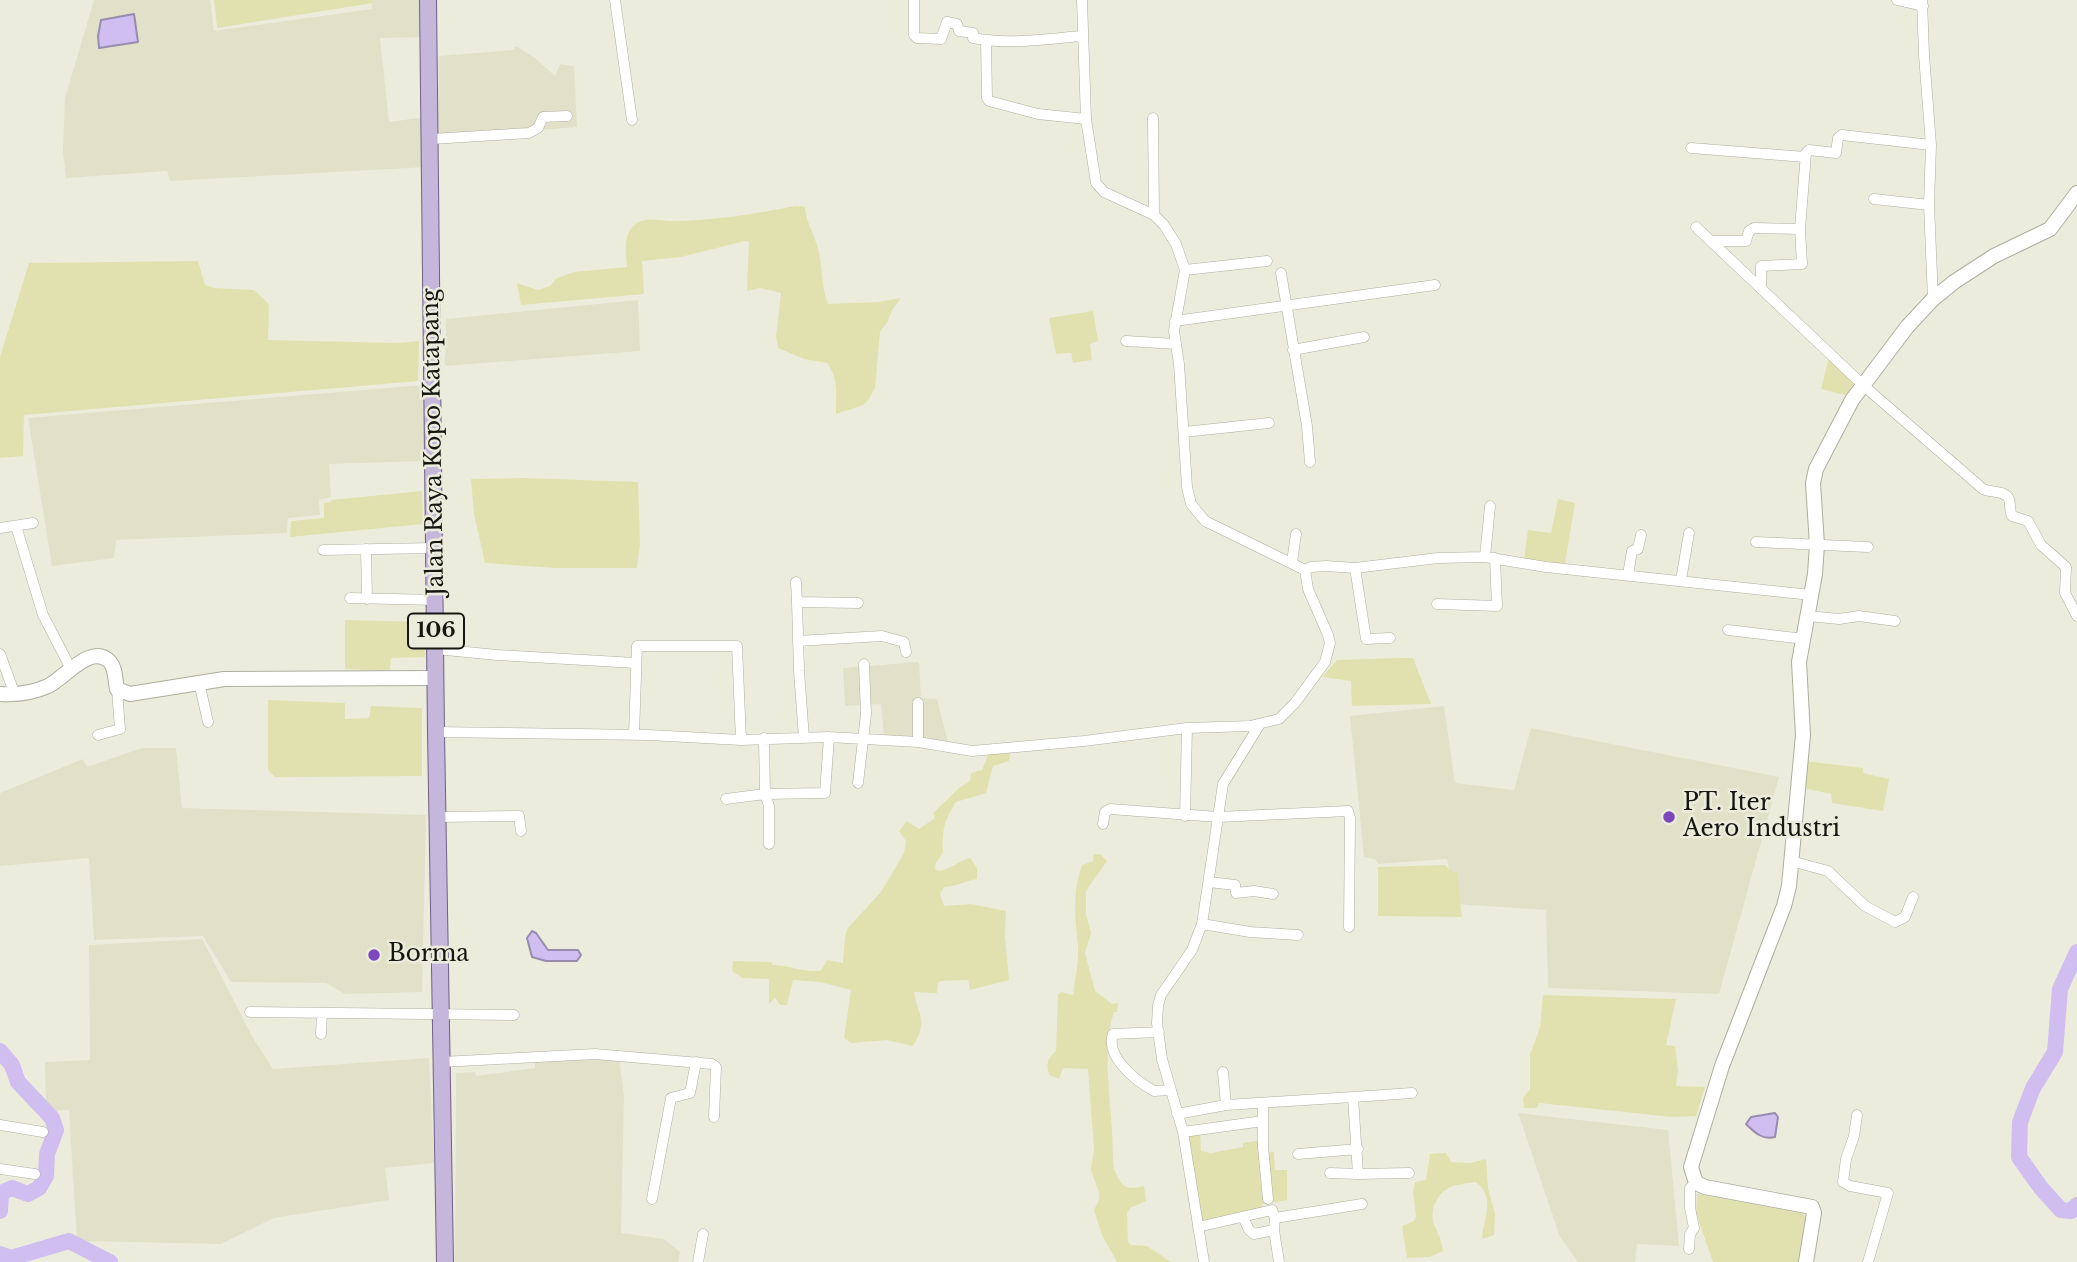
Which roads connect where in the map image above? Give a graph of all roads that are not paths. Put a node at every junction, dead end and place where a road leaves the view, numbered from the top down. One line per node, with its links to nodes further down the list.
1 (428, 0): 13 (main road, Jalan Raya Kopo Katapang / 106)
2 (615, 0): 12 (street)
3 (914, 0): 8 (street)
4 (1082, 0): 7 (street)
5 (1897, 0): 6 (street)
6 (1922, 3): 14 (street)
7 (1082, 36): 8 (street); 11 (street)
8 (986, 40): 11 (street)
9 (567, 116): 13 (street)
10 (1153, 118): 20 (street)
11 (1086, 119): 20 (street)
12 (632, 120)
13 (431, 139): 50 (main road, Jalan Raya Kopo Katapang / 106)
14 (1931, 145): 16 (street); 19 (street)
15 (1691, 148): 16 (street)
16 (1805, 157): 22 (street)
17 (2077, 193): 29 (street)
18 (1874, 200): 19 (street)
19 (1929, 205): 29 (street)
20 (1154, 215): 25 (street)
21 (1696, 227): 23 (street)
22 (1800, 229): 23 (street); 28 (street)
23 (1711, 241): 28 (street)
24 (1267, 261): 25 (street)
25 (1185, 270): 31 (street)
26 (1281, 273): 30 (street)
27 (1435, 285): 30 (street)
28 (1761, 289): 36 (street)
29 (1933, 299): 36 (street)
30 (1287, 305): 31 (street); 35 (street)
31 (1175, 321): 34 (street)
32 (1364, 337): 35 (street)
33 (1126, 341): 34 (street)
34 (1176, 344): 38 (street)
35 (1293, 350): 39 (street)
36 (1864, 386): 48 (street); 56 (street)
37 (1269, 424): 38 (street)
38 (1184, 432): 54 (street)
39 (1310, 462)
40 (1490, 506): 53 (street)
41 (33, 523): 42 (street)
42 (16, 526): 43 (street); 81 (street)
43 (0, 528)
44 (1689, 533): 60 (street)
45 (1296, 534): 54 (street)
46 (1641, 535): 58 (street)
47 (1756, 542): 48 (street)
48 (1817, 545): 49 (street); 62 (street)
49 (1868, 547)
50 (435, 548): 51 (street); 65 (main road, Jalan Raya Kopo Katapang / 106)
51 (366, 549): 52 (street); 64 (street)
52 (323, 550)
53 (1490, 557): 55 (street); 58 (street); 68 (street)
54 (1292, 562): 57 (street)
55 (1355, 568): 57 (street); 73 (street)
56 (2067, 569): 59 (street); 70 (street)
57 (1305, 570): 88 (street)
58 (1628, 575): 60 (street)
59 (2077, 576)
60 (1681, 580): 62 (street)
61 (796, 582): 66 (street)
62 (1811, 595): 69 (street)
63 (350, 598): 64 (street)
64 (367, 599): 65 (street)
65 (436, 600): 76 (main road, Jalan Raya Kopo Katapang / 106)
66 (797, 602): 67 (street); 75 (street)
67 (858, 603)
68 (1437, 604)
69 (1808, 616): 71 (street); 74 (street)
70 (2077, 616)
71 (1895, 621)
72 (1728, 630): 74 (street)
73 (1390, 638)
74 (1804, 639): 108 (street)
75 (798, 640): 77 (street); 95 (street)
76 (436, 649): 79 (street); 82 (main road, Jalan Raya Kopo Katapang / 106)
77 (906, 652)
78 (0, 654): 85 (street)
79 (636, 663): 91 (street); 96 (street)
80 (864, 664): 97 (street)
81 (71, 669): 84 (street); 85 (street)
82 (435, 678): 83 (street); 90 (main road, Jalan Raya Kopo Katapang / 106)
83 (199, 682): 84 (street); 87 (street)
84 (117, 689): 92 (street)
85 (8, 695)
86 (918, 703): 98 (street)
87 (208, 722)
88 (1260, 724): 89 (street); 104 (street)
89 (1187, 728): 98 (street); 102 (street)
90 (436, 732): 91 (street); 103 (main road, Jalan Raya Kopo Katapang / 106)
91 (634, 734): 96 (street)
92 (98, 735)
93 (829, 737): 95 (street); 97 (street); 100 (street)
94 (764, 738): 95 (street); 96 (street); 100 (street)
95 (804, 738)
96 (740, 740)
97 (862, 740): 98 (street); 99 (street)
98 (918, 742)
99 (858, 783)
100 (765, 794): 101 (street); 107 (street)
101 (726, 799)
102 (1185, 816): 104 (street); 105 (street)
103 (437, 817): 106 (street); 118 (main road, Jalan Raya Kopo Katapang / 106)
104 (1218, 817): 109 (street); 113 (street)
105 (1103, 824)
106 (522, 831)
107 (769, 844)
108 (1791, 862): 111 (street); 143 (street)
109 (1209, 882): 110 (street); 112 (street)
110 (1273, 894)
111 (1913, 897)
112 (1202, 924): 114 (street); 119 (street)
113 (1349, 927)
114 (1298, 934)
115 (250, 1012): 116 (street)
116 (322, 1013): 118 (street); 120 (street)
117 (514, 1014): 118 (street)
118 (440, 1015): 121 (main road, Jalan Raya Kopo Katapang / 106)
119 (1159, 1031): 124 (street); 124 (street)
120 (321, 1034)
121 (441, 1062): 122 (street); 153 (main road, Jalan Raya Kopo Katapang / 106)
122 (696, 1062): 131 (street); 144 (street)
123 (1223, 1072): 128 (street)
124 (1170, 1090): 129 (street)
125 (1412, 1093): 126 (street)
126 (1353, 1097): 127 (street); 136 (street)
127 (1263, 1103): 128 (street); 132 (street)
128 (1226, 1105): 129 (street)
129 (1177, 1114): 135 (street)
130 (1857, 1115): 158 (street)
131 (714, 1116)
132 (1263, 1121): 135 (street); 145 (street)
133 (0, 1125): 134 (street)
134 (43, 1132)
135 (1183, 1132): 149 (street)
136 (1358, 1149): 137 (street); 142 (street)
137 (1298, 1154)
138 (0, 1169): 141 (street)
139 (1409, 1172): 142 (street)
140 (1330, 1173): 142 (street)
141 (35, 1174)
142 (1358, 1174)
143 (1696, 1184): 152 (street); 157 (street)
144 (652, 1199)
145 (1268, 1199)
146 (1362, 1205): 148 (street)
147 (1243, 1217): 148 (street); 149 (street); 150 (street)
148 (1275, 1218): 150 (street)
149 (1198, 1227): 155 (street)
150 (1274, 1230): 156 (street)
151 (703, 1234): 154 (street)
152 (1689, 1249)
153 (445, 1262)
154 (698, 1262)
155 (1204, 1262)
156 (1279, 1262)
157 (1806, 1262)
158 (1868, 1262)

